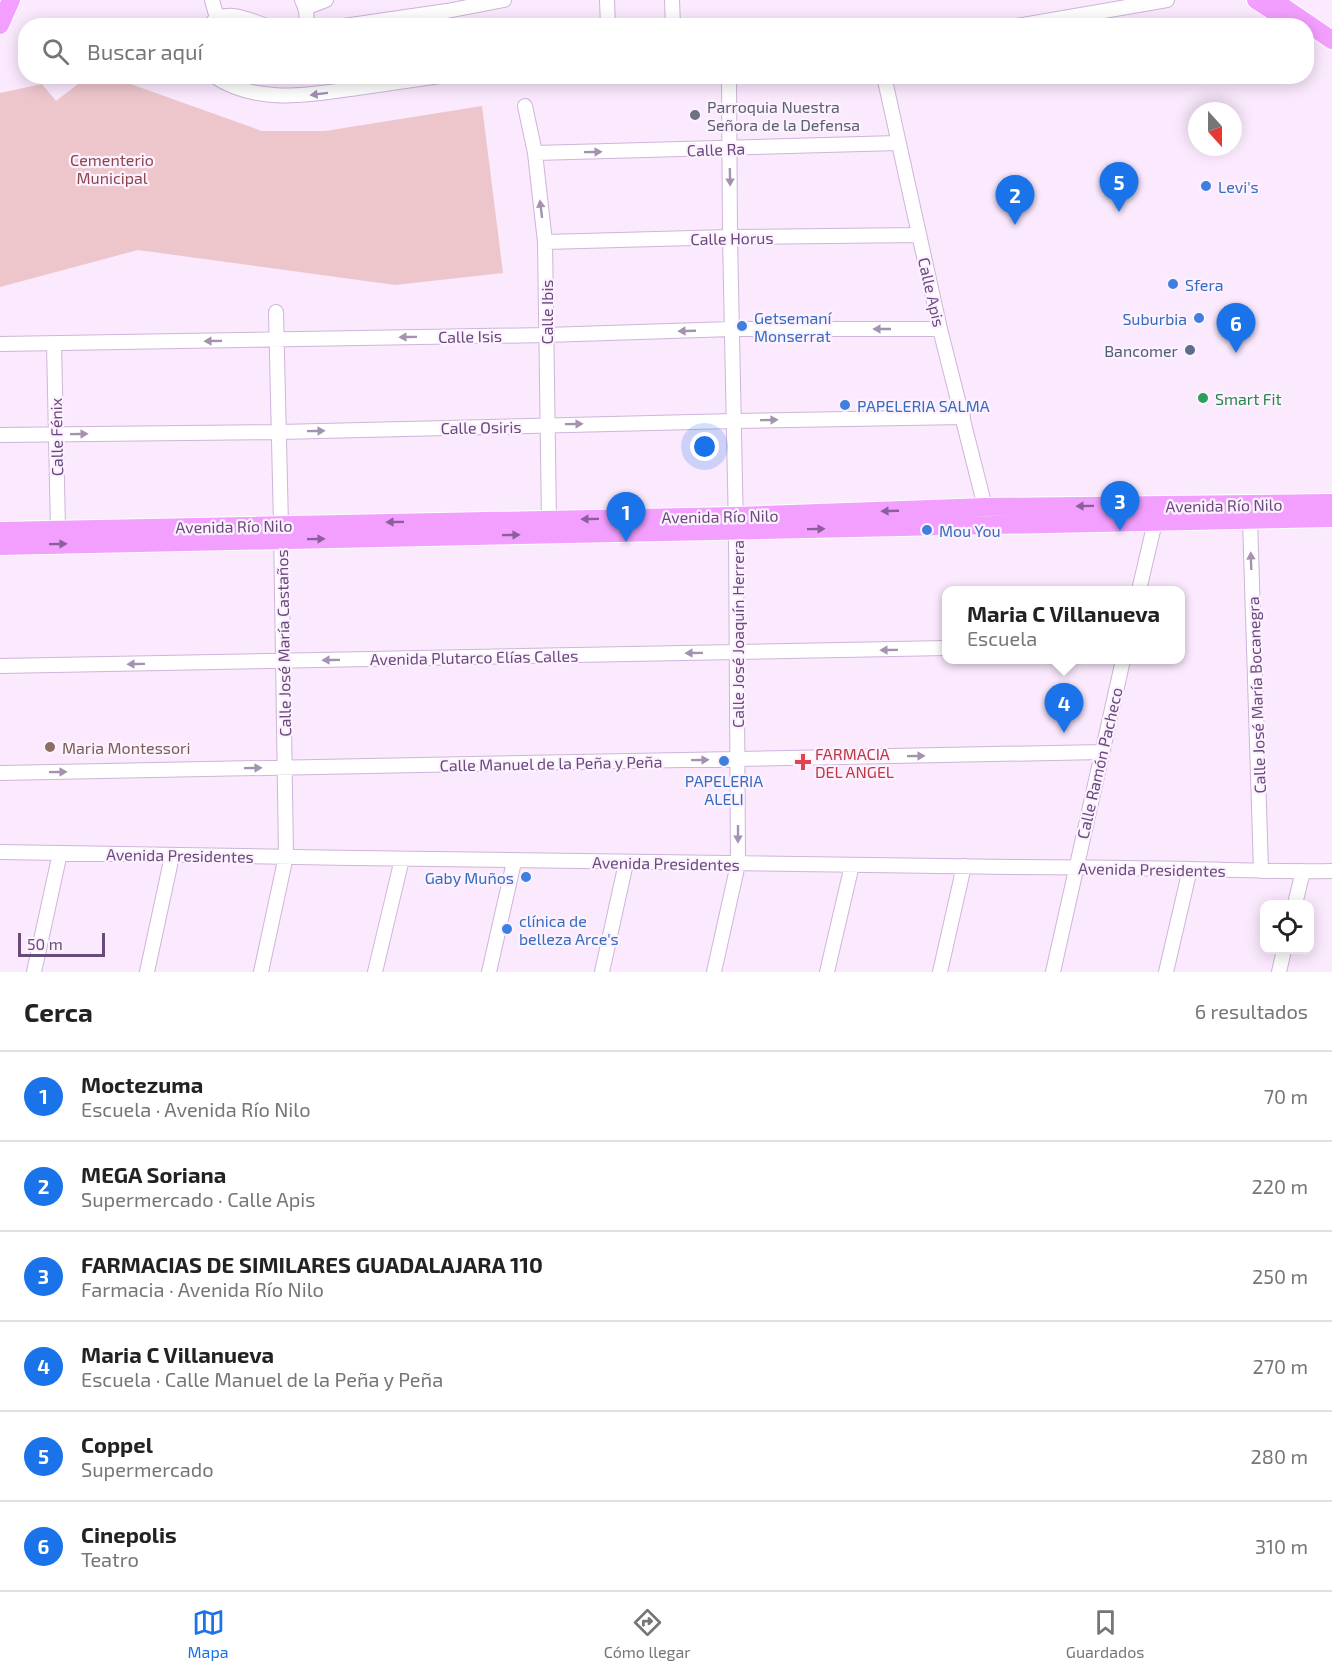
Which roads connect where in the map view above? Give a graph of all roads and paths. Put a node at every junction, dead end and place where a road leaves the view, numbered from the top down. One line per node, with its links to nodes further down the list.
1 (11, 0): 22 (main road)
2 (212, 0): 12 (street)
3 (326, 0): 10 (street)
4 (504, 0): 11 (street)
5 (607, 0): 17 (street)
6 (672, 0): 18 (street)
7 (1167, 0): 19 (street)
8 (1256, 0): 20 (main road)
9 (1274, 0): 21 (main road)
10 (304, 4)
11 (447, 11): 15 (street); 16 (street)
12 (213, 18)
13 (220, 18): 14 (street)
14 (243, 18)
15 (399, 18)
16 (447, 18)
17 (608, 18)
18 (673, 18)
19 (1063, 18)
20 (1283, 18)
21 (1300, 18)
22 (0, 25)
23 (1314, 28): 25 (main road)
24 (1314, 38): 26 (main road)
25 (1332, 40)
26 (1332, 50)
27 (231, 84): 28 (street, one-way to 27)
28 (386, 84)
29 (729, 84): 33 (street, Calle José Joaquín Herrera)
30 (886, 84): 32 (street, Calle Apis)
31 (525, 106): 34 (street, Calle Ibis)
32 (898, 143): 33 (street, Calle Ra); 35 (street, Calle Apis)
33 (730, 148): 34 (street, Calle Ra, one-way to 33); 36 (street, Calle José Joaquín Herrera, one-way to 36)
34 (535, 153): 37 (street, Calle Ibis, one-way to 34)
35 (919, 235): 36 (street, Calle Horus); 40 (street, Calle Apis)
36 (730, 237): 37 (street, Calle Horus); 39 (street, Calle José Joaquín Herrera)
37 (545, 242): 41 (street, Calle Ibis)
38 (276, 312): 42 (street, Calle José María Castaños)
39 (732, 329): 40 (street, Calle Isis, one-way to 39); 41 (street, Calle Isis, one-way to 41); 46 (street, Calle José Joaquín Herrera)
40 (940, 329): 45 (street, Calle Apis)
41 (546, 335): 42 (street, Calle Isis, one-way to 42); 47 (street, Calle Ibis)
42 (276, 340): 44 (street, Calle Isis, one-way to 44); 48 (street, Calle José María Castaños)
43 (0, 344): 44 (street, Calle Isis)
44 (54, 344): 50 (street, Calle Fénix)
45 (963, 417): 46 (street, Calle Osiris, one-way to 45); 52 (street, Calle Apis)
46 (734, 421): 47 (street, Calle Osiris, one-way to 46); 57 (street, Calle José Joaquín Herrera)
47 (547, 425): 48 (street, Calle Osiris, one-way to 47); 55 (street, Calle Ibis)
48 (279, 432): 50 (street, Calle Osiris, one-way to 48); 60 (street, Calle José María Castaños)
49 (0, 435): 50 (street, Calle Osiris)
50 (56, 435): 58 (street, Calle Fénix)
51 (1332, 503): 53 (main road, Avenida Río Nilo)
52 (985, 507): 53 (main road, Avenida Río Nilo, one-way to 52); 57 (main road, Avenida Río Nilo, one-way to 57)
53 (1156, 514): 56 (main road, Avenida Río Nilo); 57 (main road, Avenida Río Nilo, one-way to 53); 62 (street)
54 (1332, 518): 56 (main road, Avenida Río Nilo)
55 (549, 519): 57 (main road, Avenida Río Nilo, one-way to 55); 60 (main road, Avenida Río Nilo, one-way to 60)
56 (1250, 520): 84 (street, Calle José María Bocanegra, one-way to 56)
57 (736, 523): 60 (main road, Avenida Río Nilo, one-way to 57); 64 (street, Calle José Joaquín Herrera)
58 (58, 529): 59 (main road, Avenida Río Nilo); 60 (main road, Avenida Río Nilo)
59 (0, 531)
60 (281, 532): 61 (main road, Avenida Río Nilo, one-way to 60); 65 (street, Calle José María Castaños)
61 (0, 546)
62 (1140, 586)
63 (942, 648): 64 (street, Avenida Plutarco Elías Calles, one-way to 64)
64 (737, 652): 65 (street, Avenida Plutarco Elías Calles, one-way to 65); 69 (street, Calle José Joaquín Herrera)
65 (283, 661): 67 (street, Avenida Plutarco Elías Calles, one-way to 67); 70 (street, Calle José María Castaños)
66 (1122, 664): 68 (street, Calle Ramón Pacheco)
67 (0, 666)
68 (1102, 752): 69 (street, Calle Manuel de la Peña y Peña, one-way to 68); 82 (street, Calle Ramón Pacheco)
69 (738, 759): 70 (street, Calle Manuel de la Peña y Peña, one-way to 69); 79 (street, Calle José Joaquín Herrera, one-way to 79)
70 (285, 768): 71 (street, Calle Manuel de la Peña y Peña, one-way to 70); 75 (street, Calle José María Castaños)
71 (0, 773)
72 (0, 852): 73 (street, Avenida Presidentes)
73 (60, 853): 74 (street, Avenida Presidentes); 89 (street)
74 (172, 856): 75 (street, Avenida Presidentes); 90 (street)
75 (286, 856): 76 (street, Avenida Presidentes); 91 (street, Calle José María Castaños)
76 (402, 859): 77 (street, Avenida Presidentes); 92 (street)
77 (514, 861): 78 (street, Avenida Presidentes); 93 (street)
78 (626, 863): 79 (street, Avenida Presidentes); 94 (street)
79 (738, 864): 80 (street, Avenida Presidentes); 95 (street, Calle José Joaquín Herrera)
80 (852, 865): 81 (street, Avenida Presidentes); 96 (street)
81 (964, 866): 82 (street, Avenida Presidentes); 97 (street)
82 (1075, 867): 83 (street, Avenida Presidentes); 98 (street, Calle Ramón Pacheco)
83 (1190, 869): 84 (street, Avenida Presidentes); 99 (street)
84 (1261, 871): 85 (street, Avenida Presidentes)
85 (1303, 871): 86 (street, Avenida Presidentes); 87 (street)
86 (1332, 871)
87 (1296, 900)
88 (1283, 954): 100 (street)
89 (34, 972)
90 (147, 972)
91 (261, 972)
92 (375, 972)
93 (489, 972)
94 (602, 972)
95 (714, 972)
96 (827, 972)
97 (940, 972)
98 (1053, 972)
99 (1166, 972)
100 (1279, 972)

